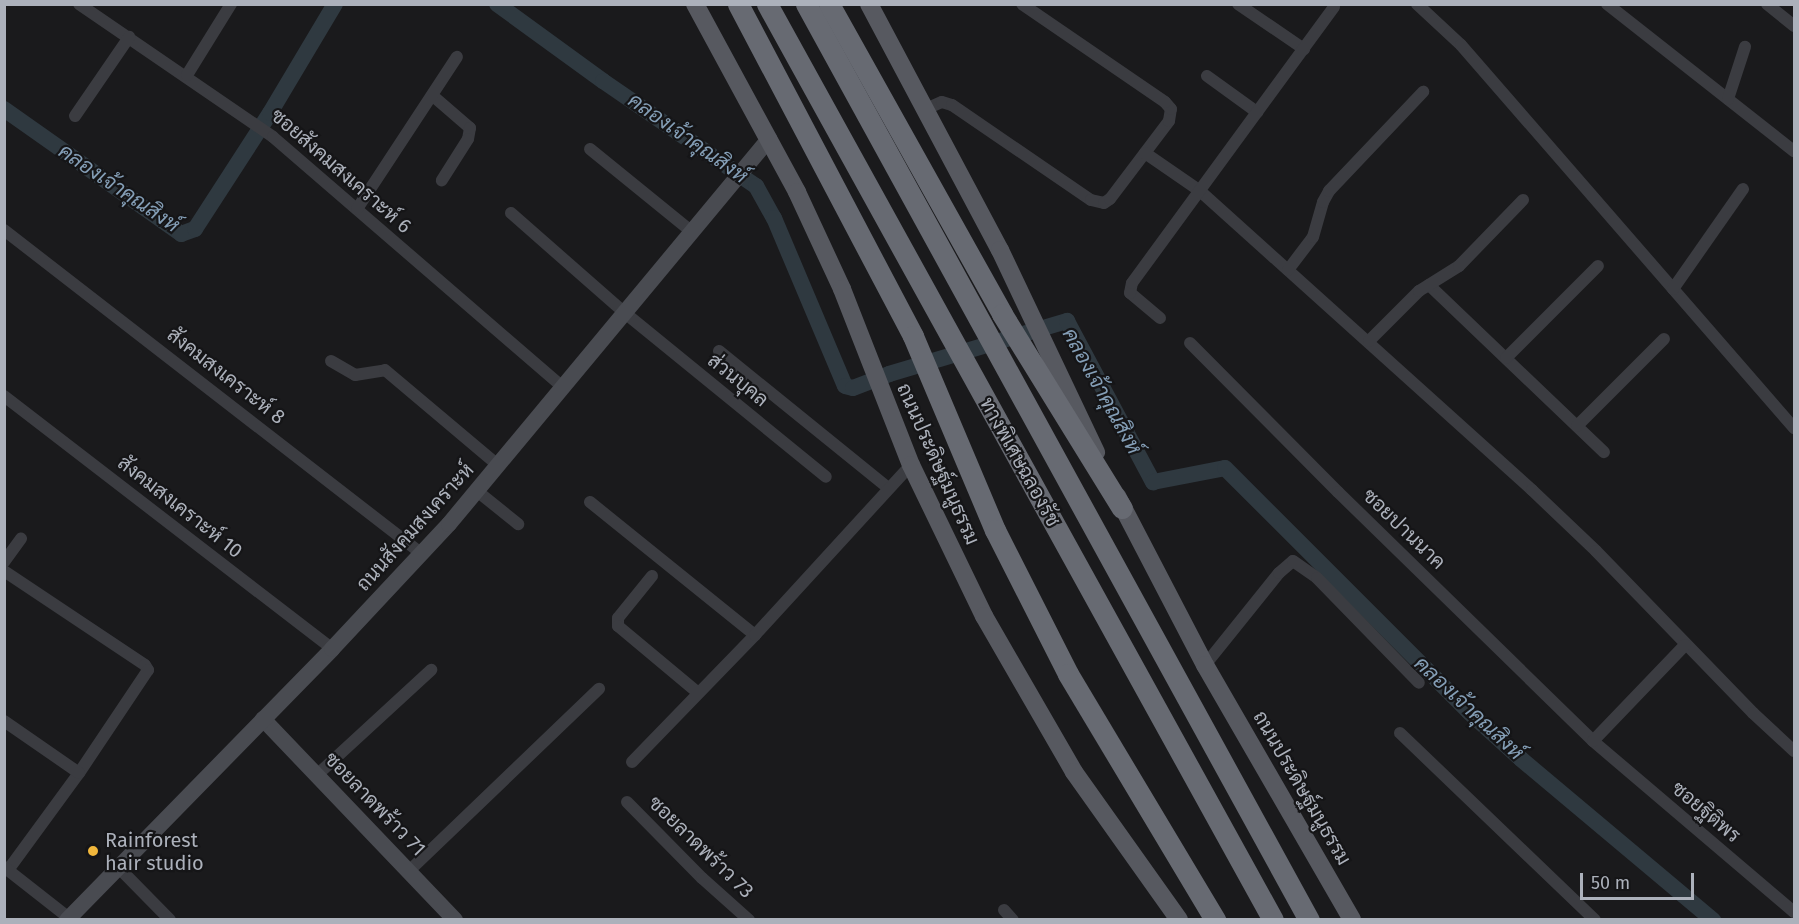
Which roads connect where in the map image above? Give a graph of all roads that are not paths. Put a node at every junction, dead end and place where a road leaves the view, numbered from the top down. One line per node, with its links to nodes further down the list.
1 (79, 4): 16 (street, ซอยสังคมสงเคราะห์ 6)
2 (231, 4): 20 (street)
3 (695, 4): 28 (main road, ถนนประดิษฐ์มนูธรรม)
4 (738, 4): 96 (highway)
5 (768, 4): 97 (highway, ทางพิเศษฉลองรัช)
6 (806, 4): 98 (highway, ทางพิเศษฉลองรัช)
7 (829, 4): 63 (highway)
8 (1022, 4): 31 (street)
9 (1238, 4): 18 (street)
10 (1417, 4): 43 (street)
11 (1606, 4): 24 (street)
12 (1767, 4): 15 (street)
13 (872, 6): 25 (main road, ถนนประดิษฐ์มนูธรรม)
14 (1334, 7): 18 (street)
15 (1794, 26)
16 (129, 37): 20 (street, ซอยสังคมสงเคราะห์ 6); 27 (street)
17 (1745, 47): 24 (street)
18 (1304, 49): 26 (street)
19 (457, 57): 23 (street)
20 (187, 75): 36 (street, ซอยสังคมสงเคราะห์ 6)
21 (1207, 76): 26 (street)
22 (1423, 92): 41 (street)
23 (433, 96): 32 (street); 36 (street)
24 (1728, 99): 30 (street)
25 (926, 110): 31 (street); 63 (main road, ถนนประดิษฐ์มนูธรรม)
26 (1257, 112): 34 (street)
27 (75, 116)
28 (769, 139): 39 (main road, ถนนสังคมสงเคราะห์); 58 (main road, ถนนประดิษฐ์มนูธรรม)
29 (590, 149): 39 (street)
30 (1794, 151)
31 (1145, 153): 34 (street)
32 (442, 180)
33 (1743, 189): 43 (street)
34 (1200, 191): 41 (street); 45 (street)
35 (1522, 200): 42 (street)
36 (357, 209): 52 (street, ซอยสังคมสงเคราะห์ 6)
37 (511, 213): 44 (street, ส่วนบุคล)
38 (4, 230): 66 (street, สังคมสงเคราะห์ 8)
39 (692, 232): 44 (main road, ถนนสังคมสงเคราะห์)
40 (1598, 266): 50 (street)
41 (1288, 270): 47 (street)
42 (1429, 285): 47 (street); 50 (street)
43 (1672, 289): 55 (street)
44 (625, 313): 52 (main road, ถนนสังคมสงเคราะห์); 59 (street, ส่วนบุคล)
45 (1160, 318)
46 (1664, 339): 54 (street)
47 (1369, 341): 71 (street)
48 (1190, 343): 81 (street, ซอยปานนาค)
49 (719, 351): 60 (street)
50 (1506, 358): 54 (street)
51 (331, 361): 57 (street)
52 (563, 387): 57 (main road, ถนนสังคมสงเคราะห์)
53 (4, 396): 72 (street, สังคมสงเคราะห์ 10)
54 (1577, 426): 56 (street)
55 (1794, 428)
56 (1604, 452)
57 (498, 465): 61 (main road, ถนนสังคมสงเคราะห์)
58 (911, 465): 60 (street); 95 (main road, ถนนประดิษฐ์มนูธรรม)
59 (826, 477)
60 (888, 488): 70 (street)
61 (477, 491): 64 (street); 66 (main road, ถนนสังคมสงเคราะห์)
62 (590, 501): 70 (street)
63 (1122, 508): 73 (main road, ถนนประดิษฐ์มนูธรรม)
64 (518, 524)
65 (21, 539): 67 (street)
66 (422, 554): 72 (main road, ถนนสังคมสงเคราะห์)
67 (4, 561)
68 (4, 571): 84 (street)
69 (652, 576): 77 (street)
70 (755, 635): 77 (street)
71 (1685, 645): 81 (street); 82 (street)
72 (332, 649): 78 (main road, ถนนสังคมสงเคราะห์)
73 (1205, 665): 75 (street); 99 (main road, ถนนประดิษฐ์มนูธรรม)
74 (431, 670): 85 (street)
75 (1419, 683)
76 (599, 689): 89 (street)
77 (698, 693): 83 (street)
78 (263, 719): 85 (main road, ซอยลาดพร้าว 71); 87 (main road, ถนนสังคมสงเคราะห์)
79 (4, 722): 84 (street)
80 (1400, 733): 100 (street)
81 (1593, 741): 90 (street, ซอยฐิติพร)
82 (1794, 751)
83 (632, 762)
84 (79, 773): 88 (street)
85 (318, 774): 89 (main road, ซอยลาดพร้าว 71)
86 (627, 802): 94 (street, ซอยลาดพร้าว 73)
87 (118, 867): 91 (main road, ถนนสังคมสงเคราะห์); 92 (street)
88 (6, 868): 91 (street)
89 (410, 870): 93 (main road, ซอยลาดพร้าว 71)
90 (1794, 912)
91 (68, 919)
92 (170, 920)
93 (455, 920)
94 (749, 920)
95 (1179, 920)
96 (1215, 920)
97 (1273, 920)
98 (1309, 920)
99 (1352, 920)
100 (1595, 920)

